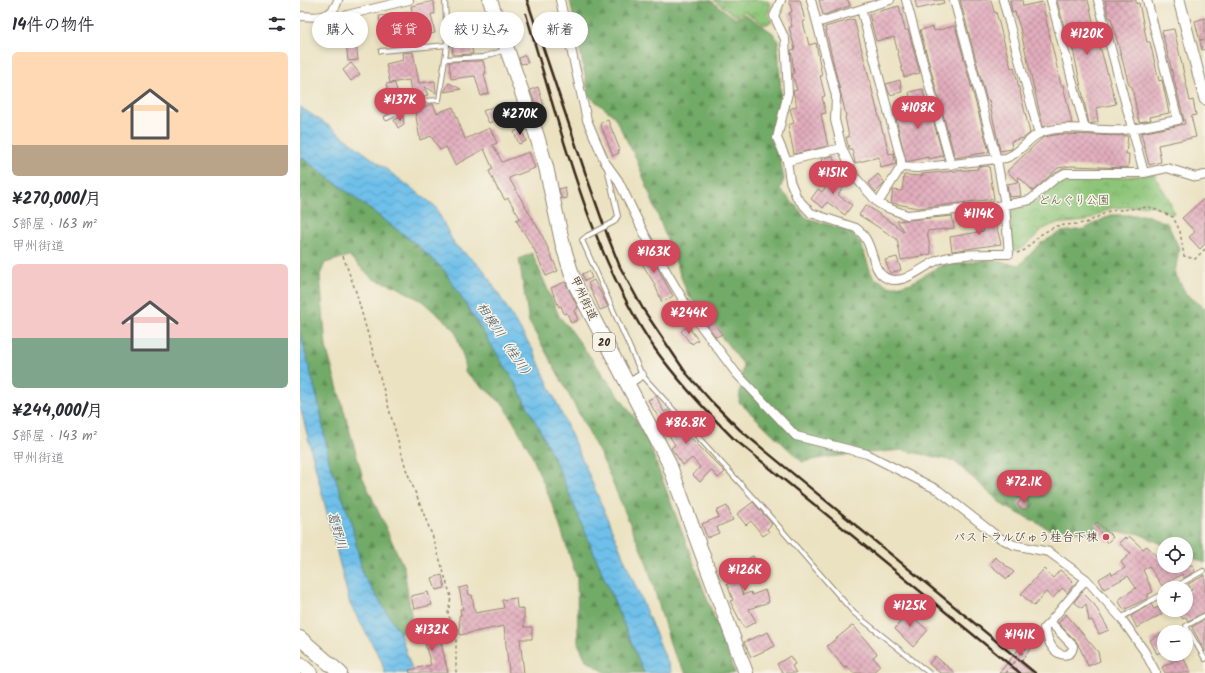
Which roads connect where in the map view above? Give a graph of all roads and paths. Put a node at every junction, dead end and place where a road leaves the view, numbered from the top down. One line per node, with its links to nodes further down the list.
1 (338, 0): 19 (street)
2 (409, 0): 17 (street)
3 (445, 0): 18 (lane)
4 (490, 0): 23 (highway, 甲州街道 / 20)
5 (560, 0): 34 (street)
6 (811, 0): 20 (street)
7 (890, 0): 16 (street)
8 (906, 0): 35 (street)
9 (954, 0): 32 (street)
10 (1003, 0): 30 (street)
11 (1051, 0): 28 (street)
12 (1098, 0): 29 (street)
13 (1146, 0): 29 (street)
14 (1179, 0): 26 (street)
15 (777, 1): 33 (street)
16 (861, 9): 20 (street); 36 (street)
17 (362, 12)
18 (446, 12)
19 (300, 16)
20 (817, 23): 31 (street)
21 (440, 46): 24 (lane)
22 (447, 48): 25 (lane)
23 (507, 50): 25 (lane); 45 (highway, 甲州街道 / 20)
24 (381, 51)
25 (446, 58): 27 (lane)
26 (1205, 99)
27 (387, 118)
28 (1085, 128): 29 (street); 30 (street)
29 (1132, 128): 37 (street)
30 (1039, 134): 32 (street)
31 (842, 148): 33 (street); 39 (street)
32 (997, 160): 35 (street); 40 (street)
33 (787, 161): 42 (street)
34 (606, 162): 44 (lane, bridge); 47 (street)
35 (951, 164): 36 (street)
36 (901, 168): 39 (street)
37 (1144, 173): 38 (street); 40 (street)
38 (1205, 175)
39 (878, 203): 40 (street)
40 (1006, 205): 42 (street)
41 (1205, 249): 42 (path)
42 (1009, 254)
43 (343, 256): 58 (path)
44 (642, 375): 45 (street); 60 (lane)
45 (628, 384): 59 (highway, 甲州街道 / 20)
46 (1203, 571): 48 (lane)
47 (1086, 579): 51 (street); 52 (street)
48 (1185, 581)
49 (1157, 597): 51 (lane)
50 (1205, 615): 54 (lane)
51 (1121, 618): 62 (street)
52 (1047, 625): 61 (path, bridge)
53 (300, 638): 57 (highway)
54 (1205, 659)
55 (300, 664): 56 (highway)
56 (310, 673)
57 (340, 673)
58 (456, 673)
59 (746, 673)
60 (929, 673)
61 (1006, 673)
62 (1156, 673)

